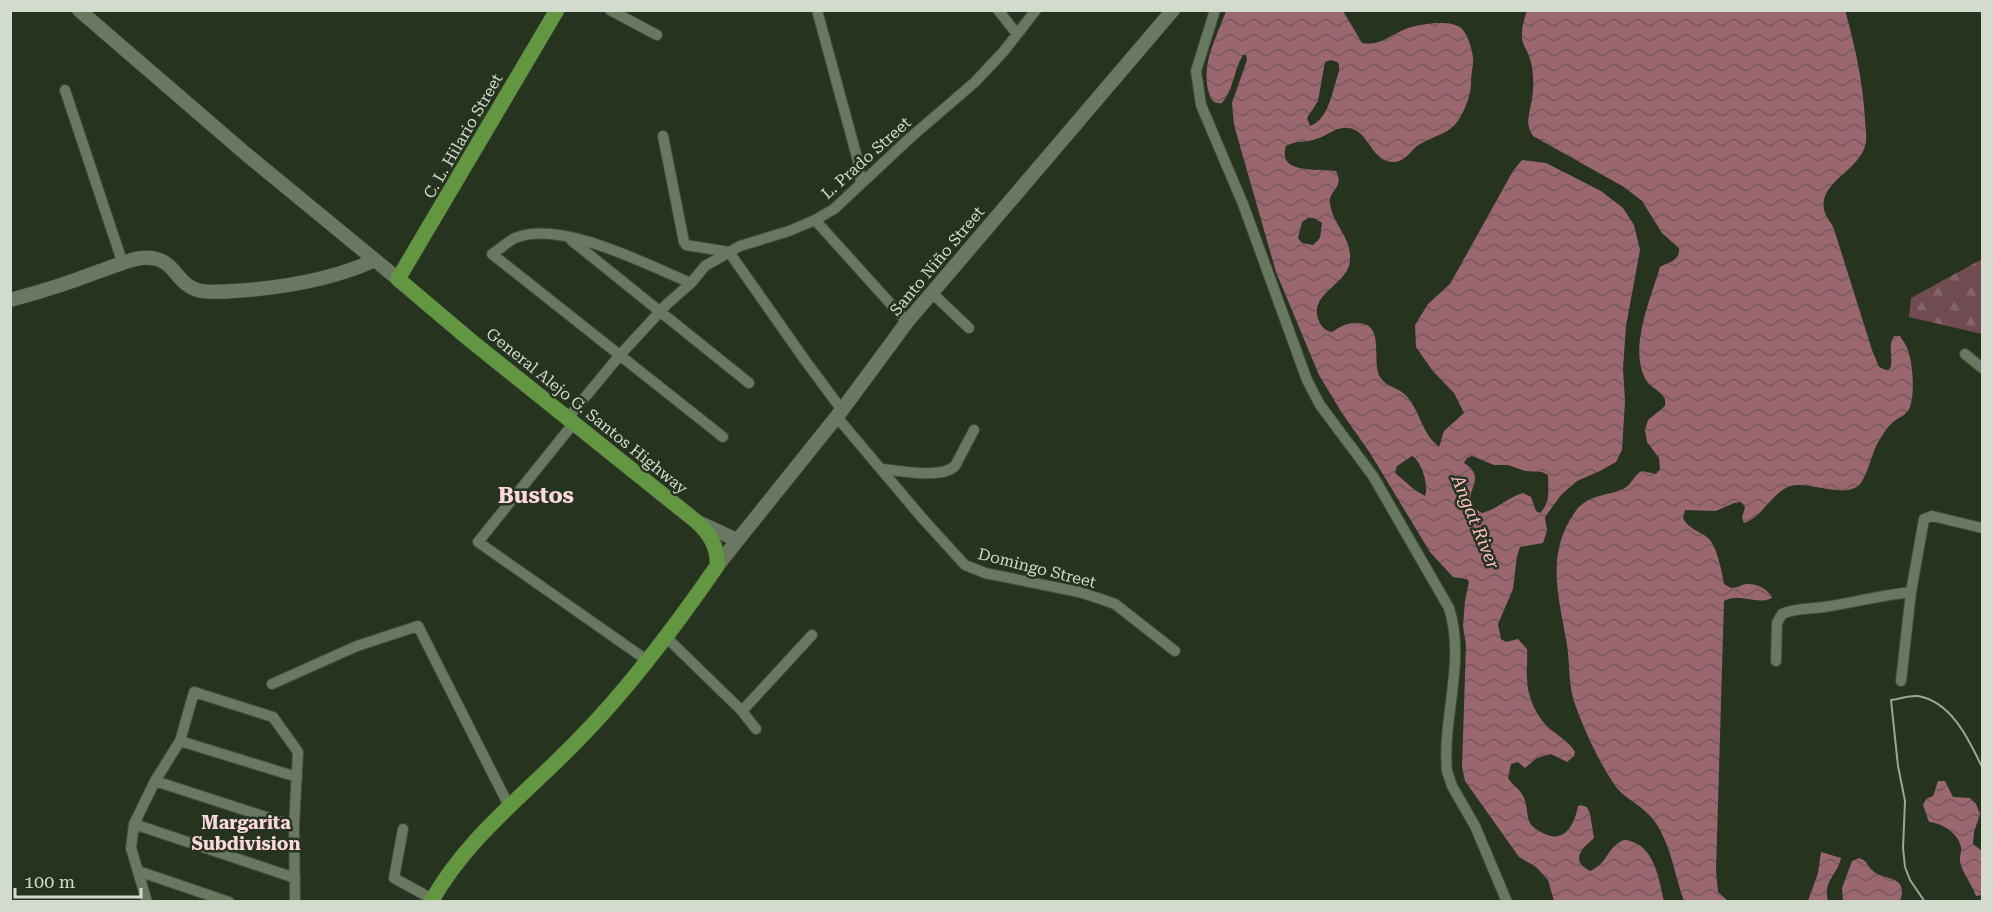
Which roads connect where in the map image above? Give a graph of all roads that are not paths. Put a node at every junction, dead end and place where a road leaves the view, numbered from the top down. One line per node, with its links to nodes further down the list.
1 (79, 10): 17 (main road, General Alejo G. Santos Highway)
2 (557, 10): 19 (main road, C. L. Hilario Street)
3 (610, 10): 10 (street)
4 (817, 10): 13 (street)
5 (998, 10): 9 (street)
6 (1036, 10): 9 (street, L. Prado Street)
7 (1173, 10): 21 (main road, Santo Niño Street)
8 (1215, 10): 62 (street)
9 (1017, 34): 13 (street, L. Prado Street)
10 (657, 35)
11 (65, 90): 18 (street)
12 (663, 136): 16 (street)
13 (861, 183): 14 (street, L. Prado Street)
14 (815, 220): 16 (street, L. Prado Street); 24 (street)
15 (566, 236): 20 (street); 23 (street); 27 (street)
16 (729, 252): 20 (street, L. Prado Street); 30 (street, Domingo Street)
17 (375, 260): 18 (main road); 19 (main road, General Alejo G. Santos Highway)
18 (123, 264): 22 (main road)
19 (398, 279): 31 (main road, General Alejo G. Santos Highway)
20 (691, 283): 23 (street, L. Prado Street)
21 (932, 293): 24 (main road, Santo Niño Street); 25 (street)
22 (10, 300)
23 (660, 311): 27 (street, L. Prado Street); 29 (street)
24 (907, 322): 30 (main road, Santo Niño Street)
25 (969, 328)
26 (1965, 354): 28 (street)
27 (620, 355): 31 (street, L. Prado Street); 33 (street)
28 (1983, 368)
29 (749, 383)
30 (839, 413): 34 (street, Domingo Street); 37 (main road, Santo Niño Street)
31 (570, 421): 35 (main road, General Alejo G. Santos Highway); 43 (street, L. Prado Street)
32 (974, 430): 34 (street)
33 (723, 438)
34 (883, 469): 42 (street, Domingo Street)
35 (697, 522): 37 (main road); 38 (main road, General Alejo G. Santos Highway)
36 (1983, 528): 39 (street)
37 (737, 540): 38 (main road, Santo Niño Street)
38 (717, 566): 41 (main road)
39 (1911, 592): 44 (street); 45 (street)
40 (812, 635): 47 (street)
41 (666, 637): 43 (main road); 47 (street)
42 (1175, 651)
43 (648, 661): 52 (main road)
44 (1776, 661)
45 (1901, 681)
46 (272, 684): 52 (street)
47 (742, 711): 48 (street)
48 (756, 729)
49 (180, 741): 50 (street); 50 (street); 51 (street)
50 (297, 777): 54 (street)
51 (155, 781): 53 (street); 54 (street)
52 (510, 808): 58 (main road)
53 (134, 824): 56 (street); 57 (street)
54 (294, 826): 57 (street)
55 (403, 829): 58 (street)
56 (138, 871): 59 (street); 60 (street)
57 (295, 878): 61 (street)
58 (432, 900)
59 (147, 902)
60 (229, 902)
61 (295, 902)
62 (1507, 902)

